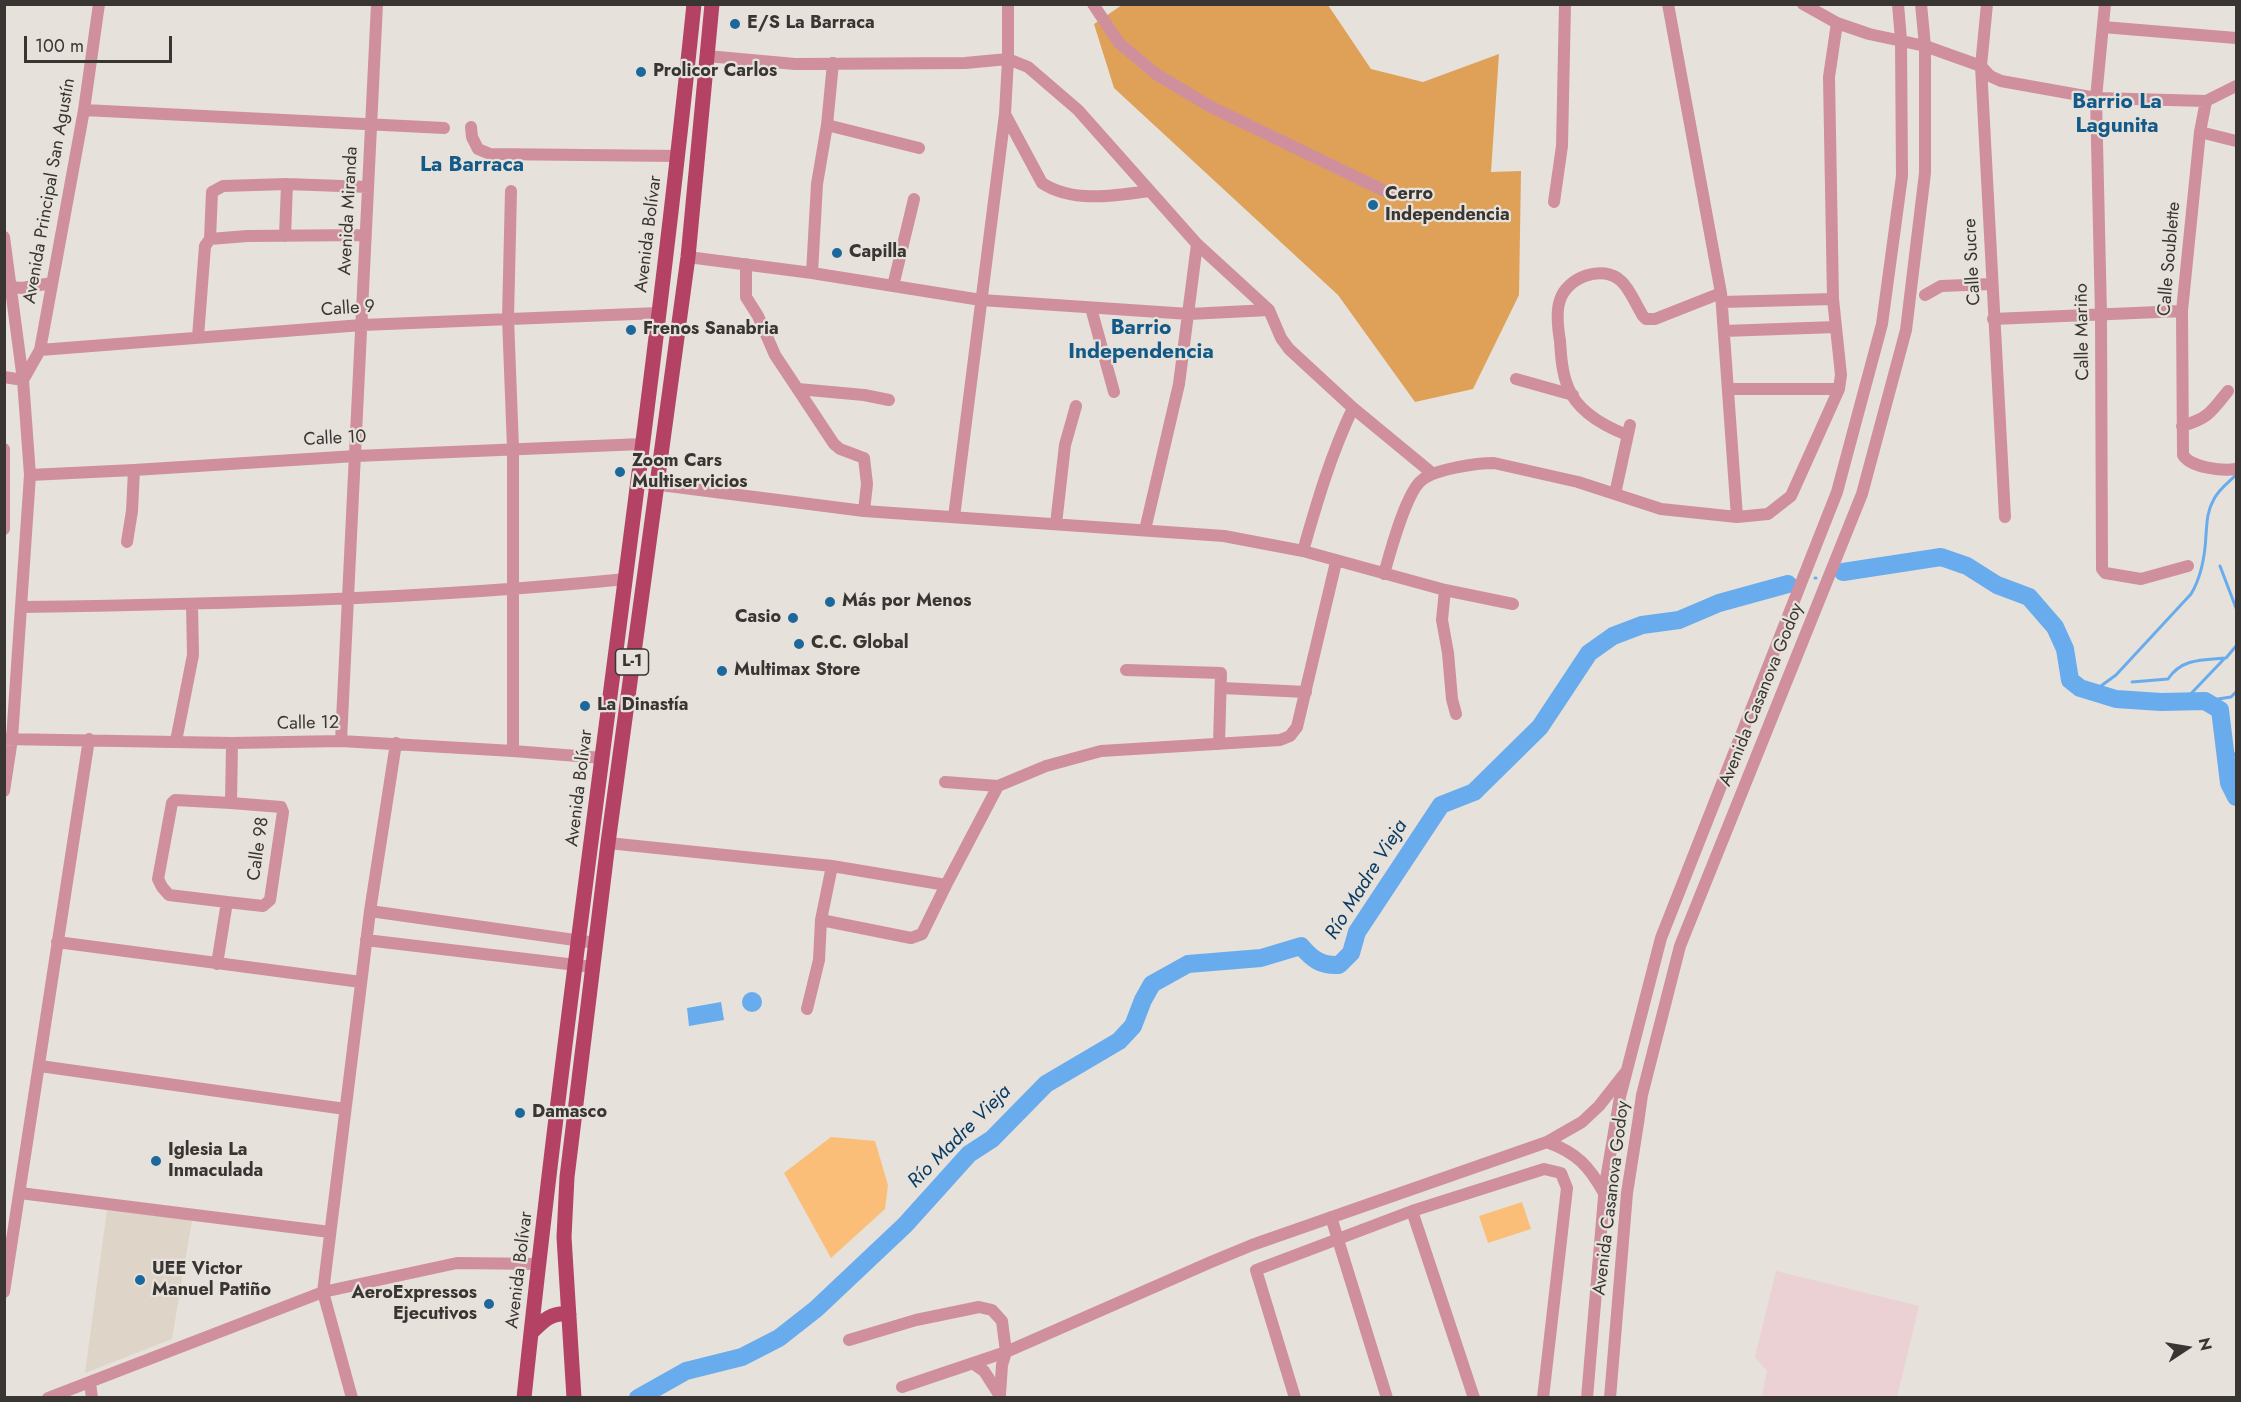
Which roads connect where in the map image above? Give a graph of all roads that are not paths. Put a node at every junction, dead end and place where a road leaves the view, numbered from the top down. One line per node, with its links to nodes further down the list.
1 (99, 4): 26 (street, Avenida Principal San Agustín)
2 (377, 4): 28 (street, Avenida Miranda)
3 (694, 4): 35 (main road, Avenida Bolívar / L-1)
4 (712, 4): 19 (main road, Avenida Bolívar / L-1)
5 (1008, 4): 20 (street)
6 (1093, 4): 40 (street)
7 (1565, 4): 42 (street)
8 (1668, 4): 56 (street)
9 (1803, 4): 14 (street)
10 (1898, 4): 17 (street, Avenida Casanova Godoy)
11 (1921, 4): 18 (street, Avenida Casanova Godoy)
12 (1987, 4): 22 (street, Calle Sucre)
13 (2105, 4): 15 (street, Calle Mariño)
14 (1837, 23): 17 (street); 58 (street)
15 (2103, 27): 16 (street); 24 (street, Calle Mariño)
16 (2236, 38)
17 (1901, 40): 18 (street); 148 (street, Avenida Casanova Godoy)
18 (1925, 46): 22 (street); 178 (street, Avenida Casanova Godoy)
19 (707, 56): 21 (street); 48 (main road, Avenida Bolívar / L-1)
20 (1008, 59): 21 (street); 27 (street); 39 (street)
21 (833, 63): 29 (street)
22 (1980, 66): 24 (street); 52 (street, Calle Sucre)
23 (2236, 86): 25 (street)
24 (2096, 98): 25 (street); 64 (street, Calle Mariño)
25 (2206, 101): 32 (street, Calle Soublette)
26 (84, 110): 28 (street); 51 (street, Avenida Principal San Agustín)
27 (1005, 114): 39 (street); 57 (street)
28 (372, 125): 31 (street); 37 (street, Avenida Miranda)
29 (827, 125): 34 (street); 50 (street)
30 (471, 127): 35 (street)
31 (444, 128)
32 (2200, 132): 33 (street); 61 (street, Calle Soublette)
33 (2236, 141)
34 (919, 148)
35 (678, 156): 62 (main road, Avenida Bolívar / L-1)
36 (287, 184): 37 (street); 44 (street); 46 (street)
37 (368, 187): 43 (street, Avenida Miranda)
38 (511, 191): 65 (street)
39 (1148, 191): 47 (street)
40 (1393, 195)
41 (914, 199): 53 (street)
42 (1554, 202)
43 (365, 235): 44 (street); 67 (street, Avenida Miranda)
44 (285, 236): 46 (street)
45 (4, 237): 54 (street)
46 (210, 239): 70 (street)
47 (1197, 244): 60 (street); 63 (street)
48 (688, 257): 49 (street); 94 (main road, Avenida Bolívar / L-1)
49 (747, 264): 50 (street); 75 (street)
50 (812, 273): 53 (street)
51 (52, 283): 54 (street); 71 (street, Avenida Principal San Agustín)
52 (1992, 284): 55 (street); 66 (street, Calle Sucre)
53 (893, 286): 57 (street)
54 (11, 287): 74 (street)
55 (1925, 296)
56 (1722, 297): 58 (street); 69 (street); 80 (street)
57 (981, 300): 59 (street); 99 (street)
58 (1833, 300): 68 (street)
59 (1091, 308): 63 (street); 79 (street)
60 (1269, 310): 63 (street); 83 (street)
61 (2182, 312): 64 (street); 84 (street, Calle Soublette)
62 (659, 313): 65 (street, Calle 9); 85 (main road, Avenida Bolívar / L-1)
63 (1189, 314): 102 (street)
64 (2101, 315): 66 (street); 106 (street, Calle Mariño)
65 (508, 318): 67 (street, Calle 9); 86 (street)
66 (1994, 319): 98 (street, Calle Sucre)
67 (362, 325): 70 (street, Calle 9); 88 (street, Avenida Miranda)
68 (1836, 327): 69 (street); 77 (street)
69 (1724, 331): 76 (street)
70 (198, 337): 71 (street, Calle 9)
71 (40, 350): 74 (street, Avenida Principal San Agustín)
72 (4, 377): 74 (street)
73 (1516, 379): 80 (street)
74 (23, 380): 92 (street)
75 (798, 389): 81 (street); 96 (street)
76 (1728, 389): 77 (street); 97 (street)
77 (1839, 389): 97 (street)
78 (2228, 391): 84 (street)
79 (1114, 392)
80 (1573, 395): 95 (street)
81 (889, 400)
82 (1076, 406): 100 (street)
83 (1353, 408): 91 (street); 104 (street)
84 (2182, 426): 89 (street, Calle Soublette)
85 (642, 444): 86 (street, Calle 10); 93 (main road, Avenida Bolívar / L-1)
86 (513, 448): 88 (street, Calle 10); 109 (street)
87 (4, 449): 101 (street)
88 (356, 456): 90 (street, Calle 10); 111 (street, Avenida Miranda)
89 (2236, 468)
90 (134, 470): 92 (street, Calle 10); 103 (street)
91 (1434, 474): 95 (street); 107 (street)
92 (30, 475): 114 (street)
93 (637, 482): 94 (street); 108 (main road, Avenida Bolívar / L-1)
94 (657, 484): 96 (street); 132 (main road, Avenida Bolívar / L-1)
95 (1615, 494): 97 (street)
96 (864, 511): 99 (street)
97 (1737, 517)
98 (2005, 517)
99 (954, 518): 100 (street)
100 (1056, 524): 102 (street)
101 (4, 529)
102 (1144, 530): 104 (street)
103 (127, 542)
104 (1303, 551): 105 (street)
105 (1336, 562): 107 (street); 117 (street)
106 (2188, 566)
107 (1384, 574): 110 (street)
108 (626, 579): 109 (street); 127 (main road, Avenida Bolívar / L-1)
109 (513, 590): 111 (street); 126 (street)
110 (1445, 590): 112 (street); 118 (street)
111 (348, 599): 113 (street); 122 (street, Avenida Miranda)
112 (1514, 604)
113 (192, 605): 114 (street); 121 (street)
114 (22, 607): 119 (street)
115 (1126, 670): 116 (street)
116 (1222, 688): 117 (street); 125 (street)
117 (1306, 692): 125 (street)
118 (1456, 714)
119 (8, 739): 120 (street, Calle 12); 130 (street)
120 (89, 739): 121 (street, Calle 12); 140 (street)
121 (176, 741): 123 (street, Calle 12)
122 (341, 741): 123 (street, Calle 12); 124 (street, Calle 12)
123 (232, 743): 131 (street, Calle 98)
124 (396, 743): 126 (street, Calle 12); 136 (street)
125 (1219, 744): 129 (street)
126 (513, 751): 127 (street, Calle 12)
127 (603, 758): 139 (main road, Avenida Bolívar / L-1)
128 (945, 782): 129 (street)
129 (998, 786): 134 (street)
130 (4, 790)
131 (231, 803): 135 (street, Calle 98); 135 (street, Calle 98)
132 (608, 843): 133 (street); 141 (main road, Avenida Bolívar / L-1)
133 (832, 866): 134 (street); 137 (street)
134 (946, 885): 137 (street)
135 (227, 902): 142 (street)
136 (370, 911): 138 (street); 139 (street)
137 (820, 921): 146 (street)
138 (366, 940): 143 (street); 145 (street)
139 (579, 941): 141 (street); 143 (main road, Avenida Bolívar / L-1)
140 (57, 942): 142 (street); 147 (street)
141 (596, 943): 144 (main road, Avenida Bolívar / L-1)
142 (217, 964): 145 (street)
143 (576, 965): 144 (street); 157 (main road, Avenida Bolívar / L-1)
144 (593, 967): 160 (main road, Avenida Bolívar / L-1)
145 (361, 982): 149 (street)
146 (807, 1009)
147 (40, 1066): 149 (street); 151 (street)
148 (1626, 1070): 150 (street); 152 (street, Avenida Casanova Godoy)
149 (345, 1109): 155 (street)
150 (1547, 1142): 152 (street); 154 (street)
151 (20, 1193): 155 (street); 159 (street)
152 (1604, 1193): 177 (street, Avenida Casanova Godoy)
153 (1412, 1211): 156 (street); 175 (street); 176 (street)
154 (1331, 1217): 156 (street); 163 (street)
155 (330, 1232): 158 (street)
156 (1338, 1239): 173 (street); 174 (street)
157 (540, 1264): 158 (street); 161 (main road, Avenida Bolívar / L-1)
158 (323, 1292): 165 (street); 170 (street)
159 (4, 1293)
160 (570, 1317): 161 (main road); 172 (main road, Avenida Bolívar / L-1)
161 (532, 1332): 171 (main road, Avenida Bolívar / L-1)
162 (849, 1340): 163 (street)
163 (1006, 1352): 164 (street); 167 (street)
164 (974, 1364): 166 (street); 167 (street)
165 (90, 1383): 168 (street); 169 (street)
166 (902, 1388)
167 (1000, 1396)
168 (48, 1398)
169 (92, 1398)
170 (352, 1398)
171 (524, 1398)
172 (574, 1398)
173 (1295, 1398)
174 (1387, 1398)
175 (1474, 1398)
176 (1543, 1398)
177 (1587, 1398)
178 (1610, 1398)

